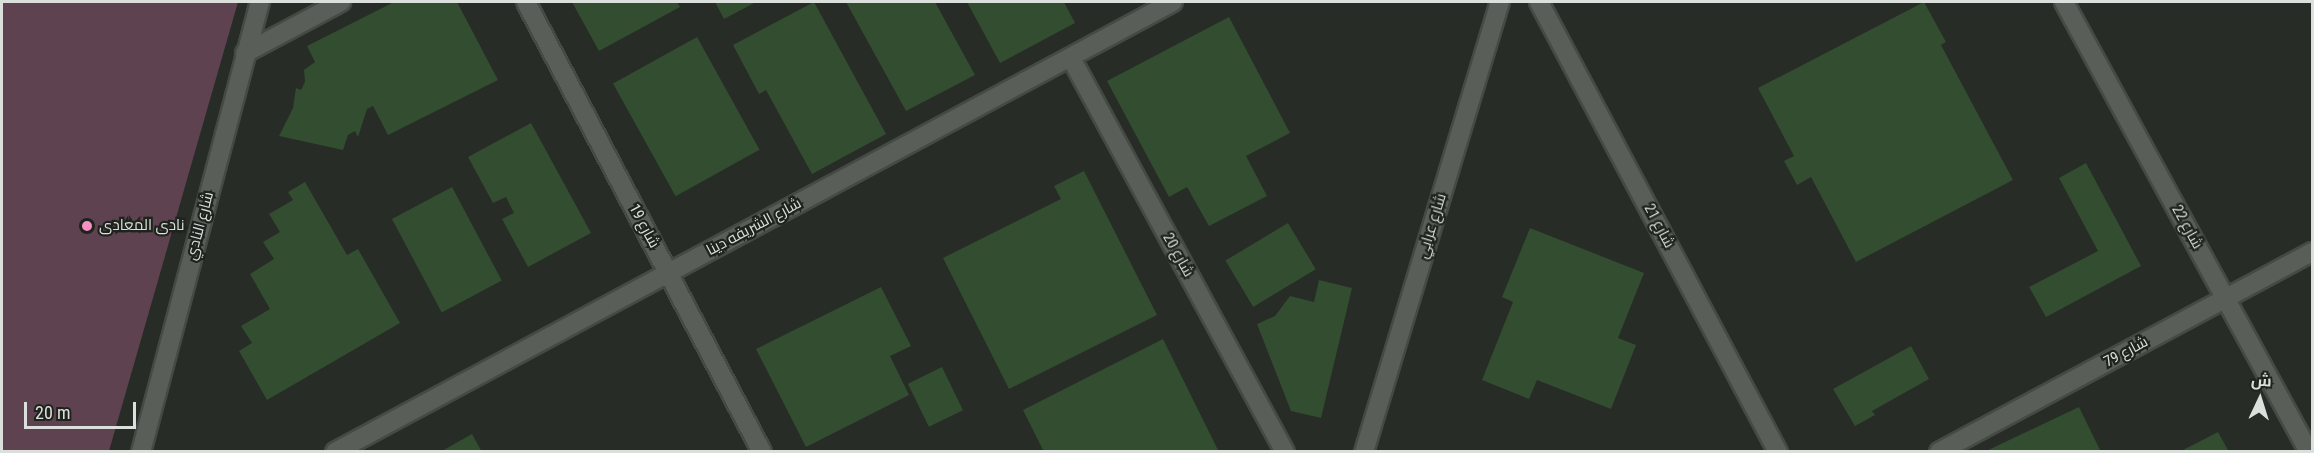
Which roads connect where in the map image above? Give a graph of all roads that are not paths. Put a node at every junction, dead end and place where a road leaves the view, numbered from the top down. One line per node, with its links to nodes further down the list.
1 (260, 2): 8 (street, شارع النادي)
2 (341, 2): 8 (street)
3 (526, 2): 11 (street, شارع 19)
4 (1173, 2): 9 (street, شارع الشريفه دينا)
5 (1500, 2): 17 (street, شارع عرابي)
6 (1539, 2): 18 (street, شارع 21)
7 (2064, 2): 12 (street, شارع 22)
8 (245, 53): 13 (street, شارع النادي)
9 (1071, 58): 11 (street, شارع الشريفه دينا); 16 (street, شارع 20)
10 (2313, 252): 12 (street, شارع 79)
11 (669, 273): 14 (street, شارع الشريفه دينا); 15 (street, شارع 19)
12 (2226, 298): 19 (street, شارع 79); 20 (street, شارع 22)
13 (141, 452)
14 (335, 452)
15 (762, 452)
16 (1285, 452)
17 (1364, 452)
18 (1778, 452)
19 (1939, 452)
20 (2309, 452)

